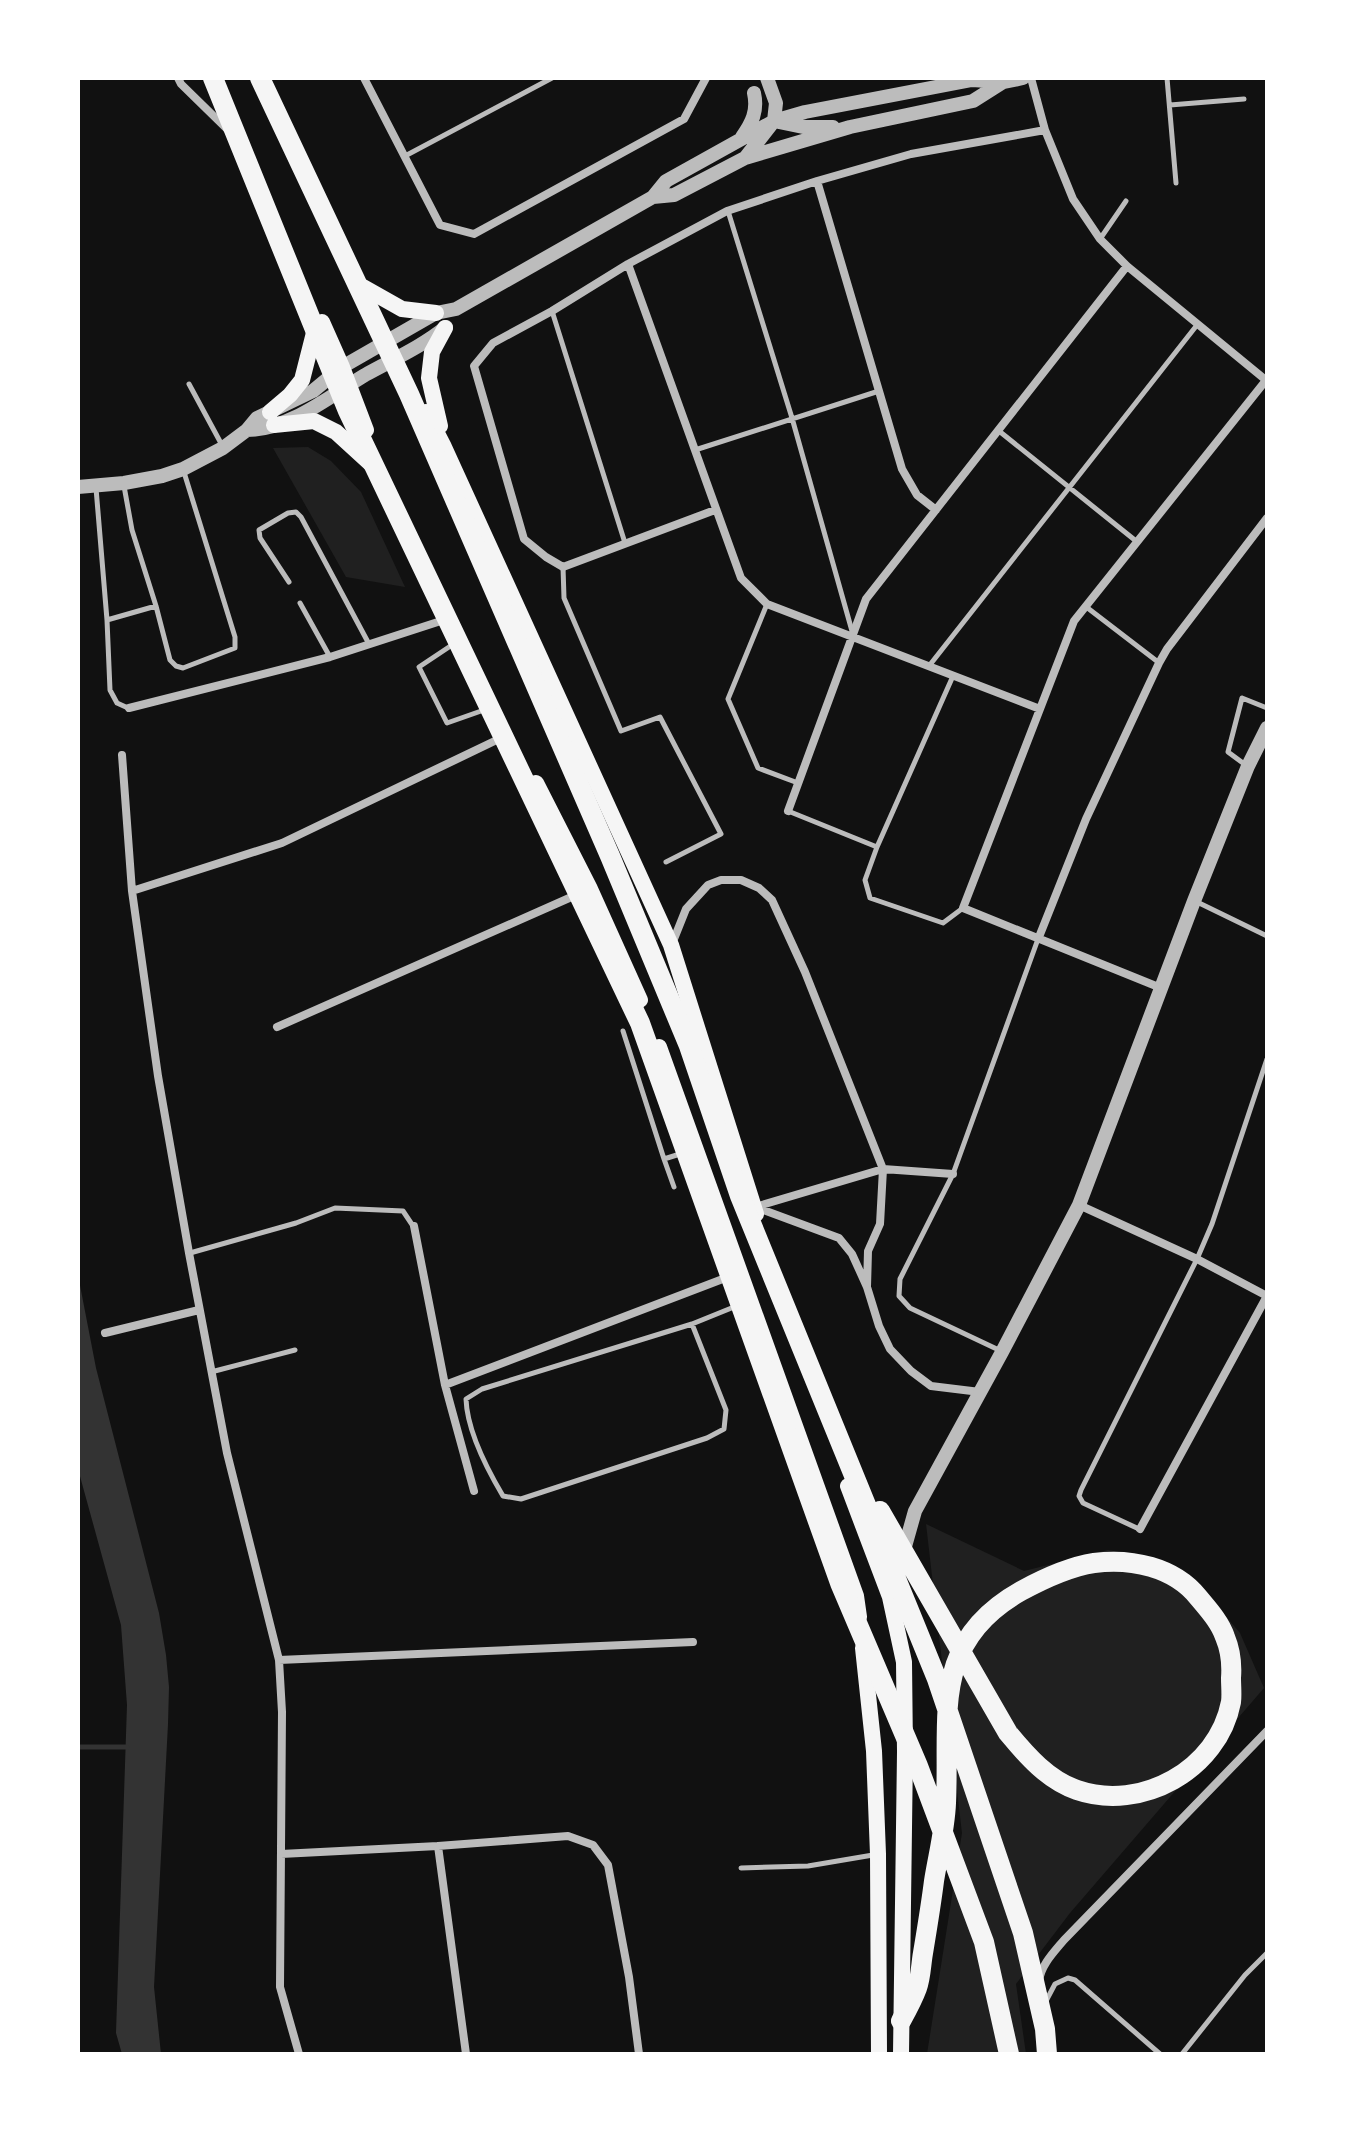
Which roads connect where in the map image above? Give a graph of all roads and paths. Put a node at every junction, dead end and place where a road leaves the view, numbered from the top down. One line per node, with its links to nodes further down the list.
1 (178, 78): 21 (street)
2 (210, 78): 21 (main road); 144 (highway)
3 (364, 78): 23 (street)
4 (552, 78): 23 (lane)
5 (706, 78): 23 (street)
6 (749, 78): 13 (street)
7 (767, 78): 14 (street)
8 (1023, 78): 12 (street)
9 (1031, 78): 20 (street)
10 (1167, 78): 16 (lane)
11 (264, 81): 33 (main road); 125 (highway)
12 (1004, 82): 17 (street); 19 (street)
13 (754, 93): 18 (street); 22 (street)
14 (772, 93): 17 (street); 18 (street)
15 (1244, 99): 16 (lane)
16 (1170, 105): 26 (lane)
17 (805, 112): 18 (street)
18 (774, 121): 19 (street); 22 (street); 24 (street)
19 (850, 127): 24 (street)
20 (1045, 130): 25 (street); 30 (street)
21 (231, 134): 37 (main road)
22 (738, 142): 27 (street)
23 (404, 156)
24 (745, 158): 27 (street)
25 (817, 181): 29 (street); 46 (street)
26 (1176, 183)
27 (653, 197): 34 (street)
28 (1126, 201): 30 (lane)
29 (727, 211): 31 (street); 47 (lane)
30 (1100, 239): 32 (street)
31 (628, 264): 35 (street); 52 (street)
32 (1127, 266): 38 (street); 49 (street)
33 (363, 287): 36 (main road); 40 (main road)
34 (456, 309): 36 (street); 39 (street)
35 (552, 311): 63 (lane); 64 (street)
36 (436, 313): 40 (street)
37 (318, 315): 42 (main road); 48 (main road)
38 (1197, 325): 43 (street); 58 (lane)
39 (445, 328): 41 (street); 50 (main road)
40 (389, 340): 41 (main road); 42 (street)
41 (398, 357): 45 (street); 50 (main road)
42 (342, 367): 45 (main road); 48 (street)
43 (1267, 380): 62 (street)
44 (189, 384): 51 (lane)
45 (349, 385): 48 (street); 54 (main road)
46 (879, 391): 47 (lane); 60 (street)
47 (792, 418): 52 (lane); 72 (lane)
48 (272, 419): 51 (street); 54 (main road)
49 (999, 431): 58 (lane); 60 (street)
50 (444, 447): 97 (main road)
51 (223, 448): 53 (street)
52 (694, 450): 59 (street)
53 (183, 469): 55 (street); 68 (lane)
54 (384, 476): 70 (main road)
55 (124, 483): 57 (street); 68 (lane)
56 (78, 487): 57 (street)
57 (96, 487): 71 (lane)
58 (1069, 487): 62 (lane); 77 (lane)
59 (715, 510): 63 (street); 67 (street)
60 (936, 510): 72 (street)
61 (1267, 518): 76 (street)
62 (1136, 541): 69 (street)
63 (625, 543): 64 (street)
64 (563, 567): 90 (lane)
65 (289, 582): 74 (lane)
66 (300, 603): 75 (lane)
67 (767, 604): 72 (street); 87 (lane)
68 (156, 606): 71 (lane)
69 (1085, 606): 76 (lane); 82 (street)
70 (452, 617): 73 (main road); 74 (street)
71 (107, 620): 80 (lane)
72 (853, 636): 77 (street); 87 (street)
73 (463, 639): 79 (main road); 79 (lane)
74 (369, 644): 75 (street)
75 (330, 657): 80 (street)
76 (1159, 663): 96 (street)
77 (929, 666): 78 (street)
78 (954, 675): 82 (street); 89 (lane)
79 (497, 706): 84 (main road)
80 (129, 708)
81 (1267, 708): 86 (lane)
82 (1040, 709): 94 (street)
83 (1267, 728): 86 (street)
84 (511, 733): 91 (main road); 92 (street)
85 (122, 755): 92 (street)
86 (1248, 766): 93 (street)
87 (798, 783): 88 (street)
88 (788, 811): 89 (lane)
89 (877, 847): 94 (lane)
90 (666, 862)
91 (590, 889): 99 (street); 102 (main road)
92 (132, 891): 111 (street)
93 (1194, 901): 95 (lane); 98 (street)
94 (963, 908): 96 (street)
95 (1267, 936)
96 (1039, 937): 98 (street); 105 (lane)
97 (671, 945): 104 (street); 108 (main road)
98 (1161, 988): 107 (street)
99 (277, 1027)
100 (623, 1031): 103 (lane)
101 (1267, 1059): 112 (lane)
102 (697, 1150): 103 (lane); 109 (main road)
103 (664, 1159): 106 (lane)
104 (883, 1169): 105 (street); 108 (street); 114 (street)
105 (953, 1174): 121 (lane)
106 (674, 1187)
107 (1079, 1205): 112 (street); 121 (street)
108 (754, 1207): 109 (main road); 114 (street); 128 (main road)
109 (721, 1217): 113 (main road)
110 (414, 1226): 111 (lane); 123 (street)
111 (189, 1253): 117 (street)
112 (1197, 1259): 115 (street); 127 (lane)
113 (740, 1272): 116 (main road); 123 (street)
114 (867, 1287): 124 (street)
115 (1267, 1296): 127 (street)
116 (751, 1301): 118 (lane); 134 (main road)
117 (199, 1310): 119 (street); 122 (street)
118 (692, 1324): 118 (lane)
119 (105, 1333)
120 (295, 1350): 122 (lane)
121 (1002, 1352): 124 (street)
122 (211, 1372): 130 (street)
123 (445, 1385): 126 (street)
124 (980, 1392): 128 (street)
125 (840, 1441): 137 (highway); 146 (highway)
126 (474, 1491)
127 (1140, 1529)
128 (890, 1597): 137 (main road)
129 (693, 1642): 130 (street)
130 (279, 1660): 133 (street)
131 (1267, 1731): 138 (street)
132 (438, 1846): 133 (street); 140 (street); 141 (street)
133 (281, 1854): 139 (street)
134 (878, 1854): 135 (lane); 142 (main road)
135 (741, 1868)
136 (1267, 1953): 148 (lane)
137 (901, 2021): 143 (main road)
138 (1039, 2025): 145 (street); 147 (lane)
139 (299, 2054)
140 (466, 2054)
141 (639, 2054)
142 (879, 2054)
143 (901, 2054)
144 (1009, 2054)
145 (1040, 2054)
146 (1047, 2054)
147 (1160, 2054)
148 (1182, 2054)

